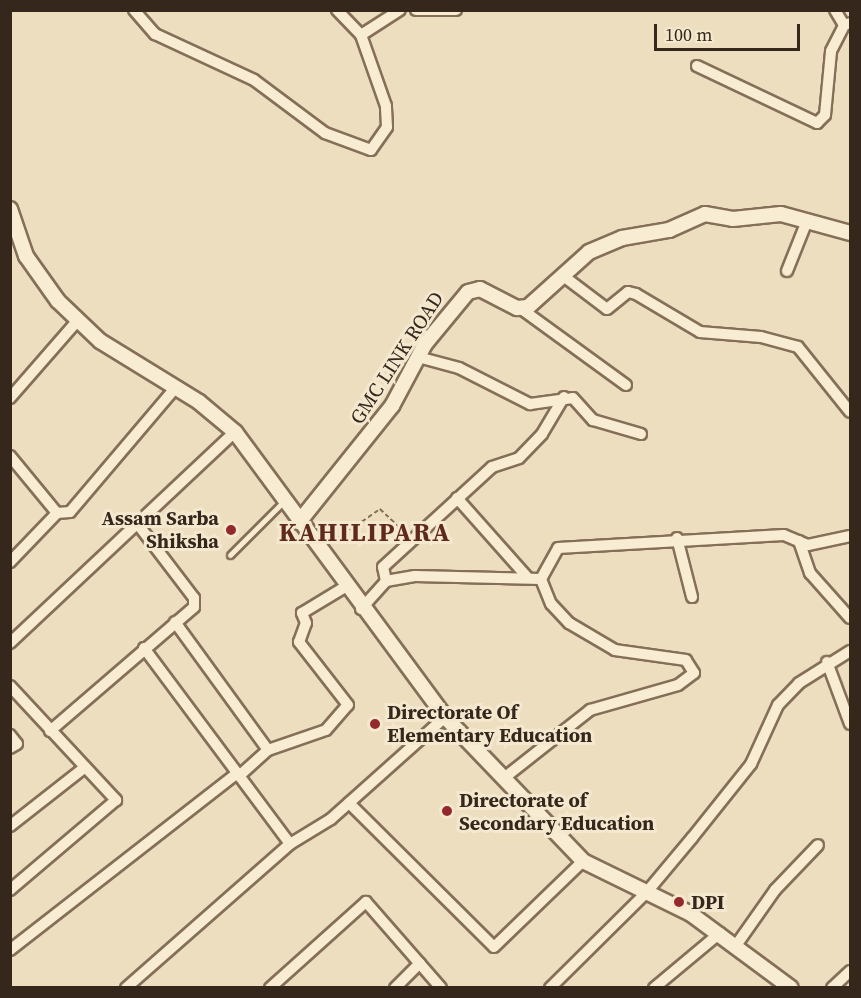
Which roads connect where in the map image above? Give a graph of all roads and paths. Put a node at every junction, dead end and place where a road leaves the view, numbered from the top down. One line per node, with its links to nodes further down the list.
1 (134, 10): 8 (street)
2 (337, 10): 8 (street)
3 (399, 10): 8 (street)
4 (416, 10): 5 (street)
5 (456, 10)
6 (835, 10): 7 (street)
7 (847, 24): 9 (street)
8 (361, 35)
9 (697, 66)
10 (10, 209): 16 (main road)
11 (807, 221): 12 (main road); 13 (street); 14 (main road)
12 (850, 233)
13 (788, 270)
14 (562, 274): 15 (main road); 22 (street)
15 (520, 308): 17 (main road, GMC LINK ROAD); 18 (street)
16 (78, 320): 19 (main road); 21 (street)
17 (418, 357): 20 (street); 29 (main road, GMC LINK ROAD)
18 (626, 385)
19 (175, 388): 23 (main road); 28 (street)
20 (564, 397): 24 (street); 26 (street)
21 (10, 398)
22 (850, 412)
23 (235, 432): 27 (main road); 30 (street)
24 (641, 434)
25 (10, 456): 28 (street)
26 (457, 498): 33 (street); 38 (street)
27 (284, 501): 29 (main road); 36 (lane)
28 (57, 513): 37 (street)
29 (299, 522): 41 (main road)
30 (140, 527): 45 (street); 46 (street)
31 (850, 536): 34 (street)
32 (677, 538): 34 (street); 39 (street); 42 (street)
33 (412, 539): 35 (path); 40 (street)
34 (799, 541): 44 (street)
35 (325, 547)
36 (230, 555)
37 (10, 562)
38 (528, 578): 39 (street); 40 (street)
39 (541, 579): 59 (street)
40 (386, 581): 43 (street)
41 (345, 587): 43 (main road); 56 (street)
42 (692, 597)
43 (361, 609): 51 (main road)
44 (850, 618)
45 (175, 622): 47 (street); 56 (street)
46 (10, 643)
47 (144, 648): 53 (street); 58 (street)
48 (850, 651): 49 (street)
49 (828, 662): 52 (street); 66 (street)
50 (10, 686): 53 (street)
51 (445, 717): 59 (main road); 60 (street)
52 (850, 724)
53 (50, 731): 57 (street)
54 (10, 735): 55 (street)
55 (10, 748)
56 (268, 750): 58 (street)
57 (84, 768): 61 (street); 65 (street)
58 (238, 774): 62 (street); 69 (street)
59 (504, 778): 64 (main road)
60 (349, 803): 62 (street); 64 (street)
61 (10, 826)
62 (290, 844): 72 (street)
63 (818, 845): 68 (street)
64 (584, 861): 66 (main road)
65 (10, 890)
66 (646, 893): 67 (main road); 76 (street)
67 (720, 933): 68 (main road); 77 (street)
68 (737, 944): 78 (main road)
69 (10, 950)
70 (420, 963): 73 (street); 74 (street); 75 (street)
71 (850, 972): 79 (street)
72 (126, 987)
73 (270, 987)
74 (395, 987)
75 (441, 987)
76 (550, 987)
77 (654, 987)
78 (791, 987)
79 (832, 987)

